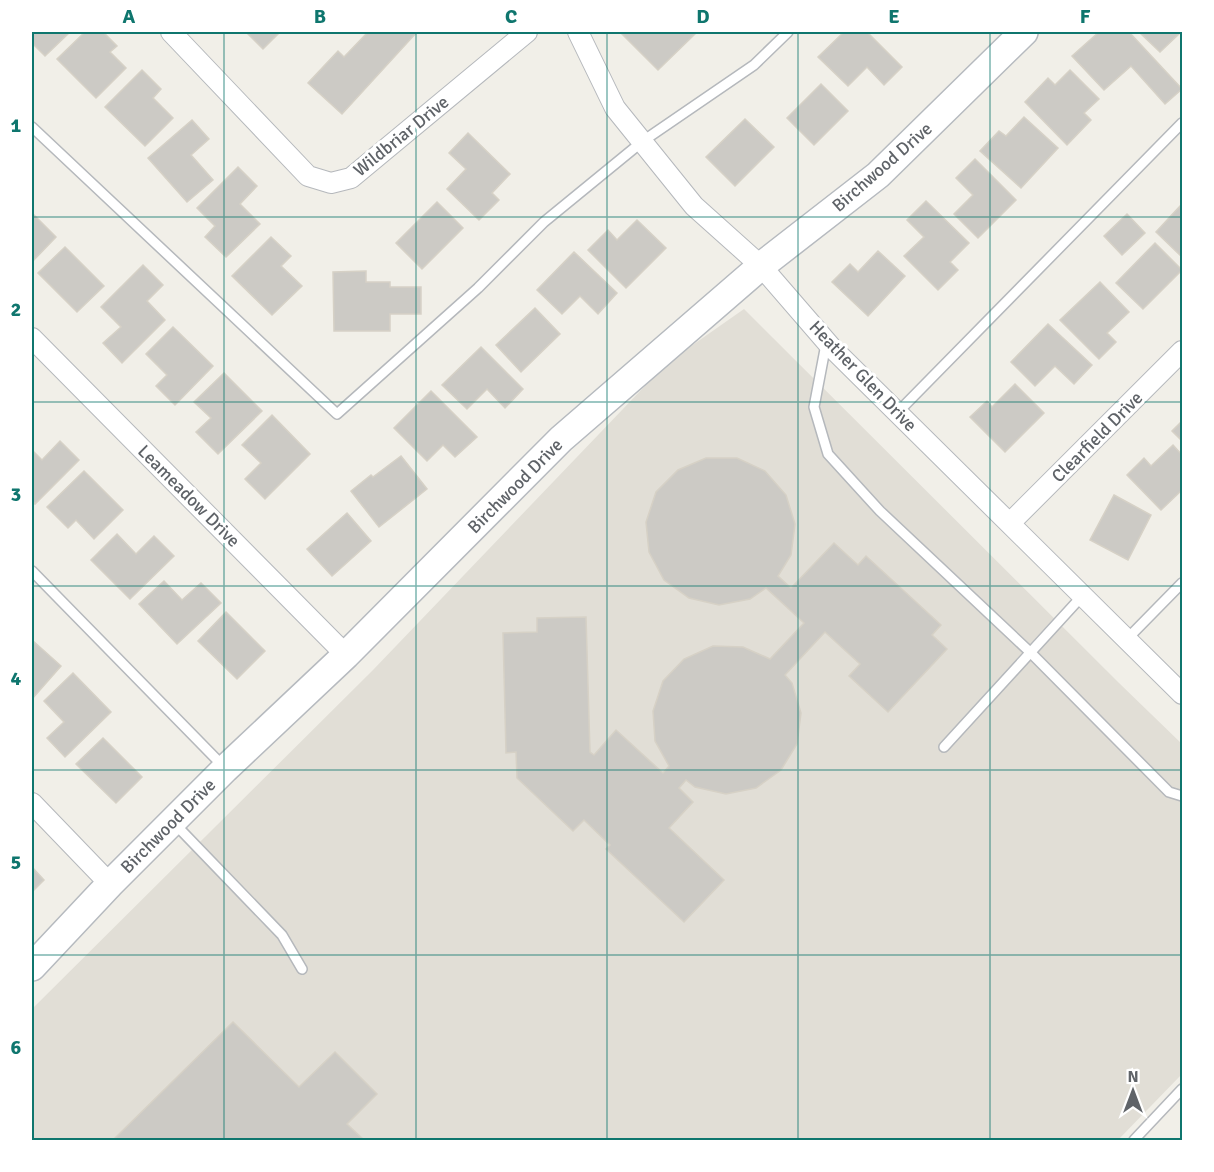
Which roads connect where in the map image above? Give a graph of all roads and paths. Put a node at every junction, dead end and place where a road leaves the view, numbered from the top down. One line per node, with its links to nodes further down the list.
1 (171, 32): 2 (street, Wildbriar Drive)
2 (527, 32)
3 (578, 32): 8 (street, Heather Glen Drive)
4 (788, 32): 8 (lane)
5 (1024, 32): 9 (street, Birchwood Drive)
6 (1182, 123): 13 (lane)
7 (32, 127): 8 (lane)
8 (643, 141): 9 (street, Heather Glen Drive)
9 (761, 266): 11 (street, Heather Glen Drive); 20 (street, Birchwood Drive)
10 (32, 338): 20 (street, Leameadow Drive)
11 (826, 341): 13 (street, Heather Glen Drive); 19 (lane)
12 (1182, 351): 14 (street, Clearfield Drive)
13 (898, 412): 14 (street, Heather Glen Drive)
14 (1010, 523): 17 (street, Heather Glen Drive)
15 (32, 571): 23 (lane)
16 (1182, 583): 18 (lane)
17 (1083, 595): 18 (street, Heather Glen Drive); 19 (lane)
18 (1127, 639): 21 (street, Heather Glen Drive)
19 (1031, 653): 22 (lane); 24 (lane)
20 (346, 655): 23 (street, Birchwood Drive)
21 (1182, 694)
22 (944, 747)
23 (225, 769): 26 (street, Birchwood Drive)
24 (1182, 796)
25 (32, 803): 27 (street)
26 (173, 822): 27 (street, Birchwood Drive); 29 (lane)
27 (110, 884): 28 (street, Birchwood Drive)
28 (32, 967)
29 (302, 969)
30 (1182, 1089): 31 (lane)
31 (1134, 1140)

